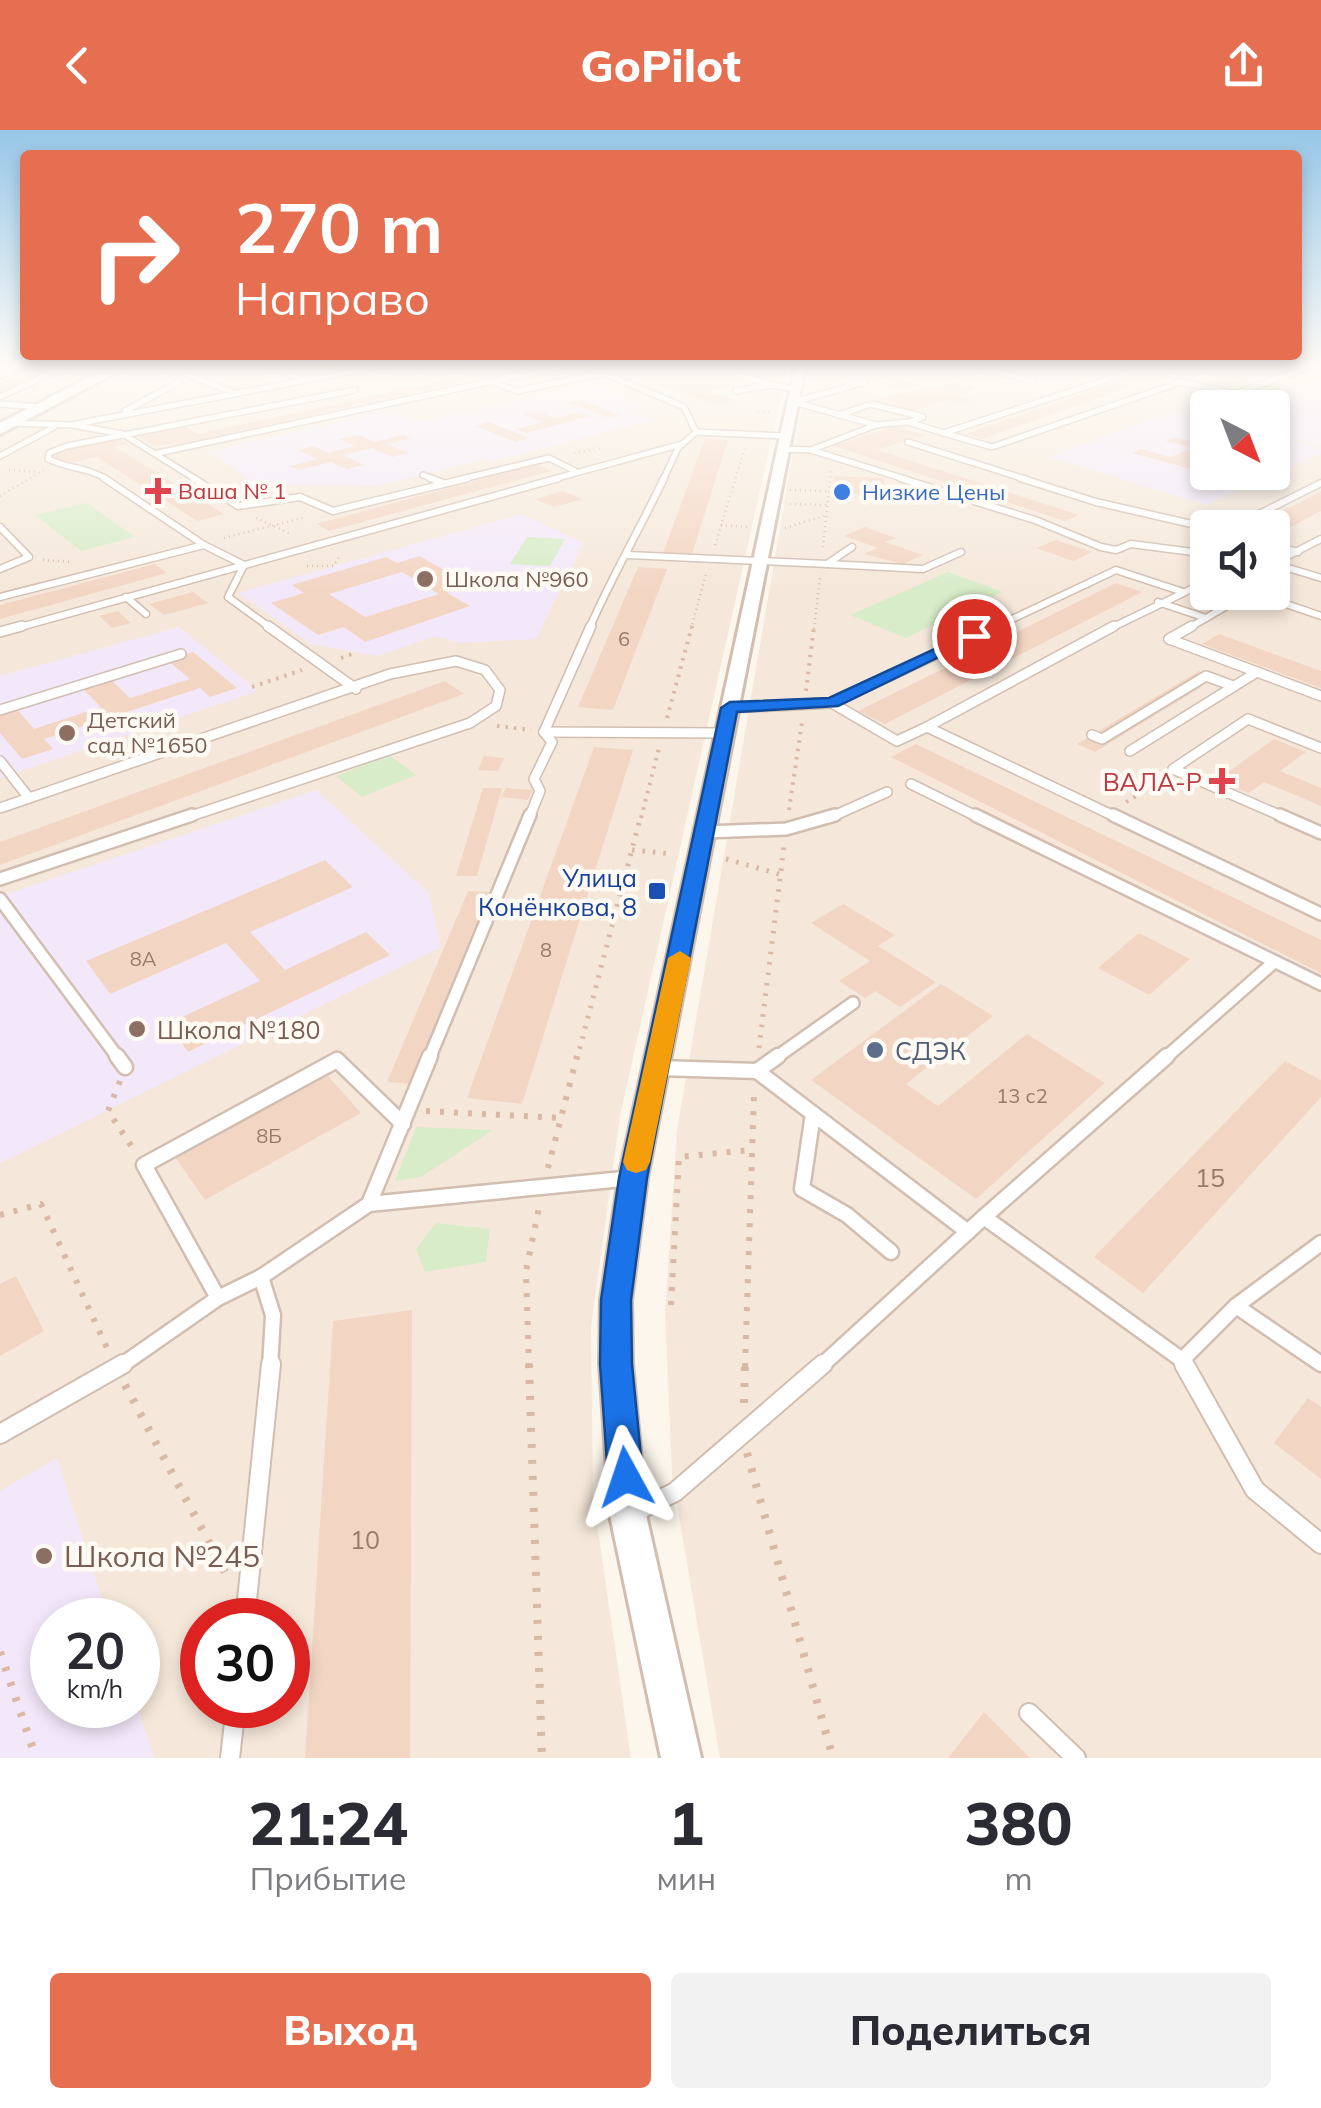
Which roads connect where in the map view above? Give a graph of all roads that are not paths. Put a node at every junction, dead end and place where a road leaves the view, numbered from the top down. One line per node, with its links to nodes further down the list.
1 (31, 439): 16 (lane)
2 (103, 439): 26 (lane)
3 (133, 439): 15 (lane)
4 (219, 439): 15 (lane)
5 (688, 439): 12 (lane)
6 (783, 439): 34 (street)
7 (803, 439): 14 (lane)
8 (840, 439): 14 (lane)
9 (964, 439): 10 (lane)
10 (1015, 439)
11 (908, 442): 23 (lane)
12 (682, 444): 18 (lane); 32 (lane)
13 (536, 450): 17 (lane)
14 (811, 450): 30 (lane)
15 (158, 452): 21 (lane)
16 (0, 456)
17 (548, 458): 18 (lane); 21 (lane)
18 (576, 472): 36 (lane)
19 (423, 474): 21 (lane)
20 (1321, 482): 22 (lane)
21 (443, 483)
22 (1266, 510)
23 (1190, 524)
24 (0, 527): 37 (lane)
25 (1321, 539): 31 (lane)
26 (204, 545): 36 (lane); 42 (lane)
27 (852, 547): 35 (lane)
28 (1290, 550): 31 (lane)
29 (961, 552): 35 (lane)
30 (1190, 552)
31 (1298, 552): 33 (lane)
32 (628, 555): 34 (lane); 60 (lane)
33 (1290, 556)
34 (760, 562): 35 (lane); 58 (street)
35 (826, 564)
36 (244, 565): 43 (lane); 54 (lane)
37 (0, 569)
38 (1290, 569): 39 (lane)
39 (1321, 578)
40 (1190, 589): 41 (lane)
41 (1183, 592): 44 (lane); 56 (lane)
42 (0, 597)
43 (126, 597): 47 (lane); 50 (lane)
44 (1158, 602): 49 (lane); 59 (lane)
45 (1290, 605): 48 (lane)
46 (1220, 610): 49 (lane)
47 (146, 614)
48 (1321, 616)
49 (1206, 618): 52 (lane)
50 (0, 632)
51 (181, 654): 57 (lane)
52 (1257, 672): 53 (lane); 55 (lane)
53 (1233, 686): 61 (lane); 63 (lane)
54 (356, 689): 67 (lane); 71 (lane)
55 (1321, 696)
56 (832, 703): 58 (lane); 59 (lane)
57 (0, 710)
58 (727, 720): 60 (lane); 69 (street)
59 (928, 727): 73 (lane)
60 (544, 732): 81 (lane)
61 (1092, 735)
62 (1321, 748): 70 (lane)
63 (1130, 751)
64 (0, 761): 67 (lane)
65 (911, 784): 74 (lane)
66 (887, 792): 69 (lane)
67 (28, 798): 68 (lane)
68 (0, 808)
69 (705, 832): 78 (street)
70 (1321, 833)
71 (0, 879)
72 (0, 899): 77 (lane)
73 (1321, 914)
74 (1273, 963): 75 (lane); 84 (lane)
75 (1321, 984)
76 (853, 1004): 79 (lane)
77 (125, 1067)
78 (658, 1068): 79 (lane); 82 (street)
79 (756, 1072): 80 (lane)
80 (812, 1114): 85 (lane); 87 (lane)
81 (405, 1117): 83 (lane); 89 (lane)
82 (633, 1178): 83 (lane); 94 (street)
83 (369, 1204): 88 (lane)
84 (984, 1217): 85 (lane); 91 (lane)
85 (968, 1232): 94 (lane)
86 (1321, 1243): 90 (lane)
87 (890, 1252)
88 (261, 1278): 89 (lane); 96 (lane)
89 (218, 1298): 93 (lane)
90 (1236, 1306): 91 (lane); 92 (lane)
91 (1182, 1360): 95 (lane)
92 (1321, 1364)
93 (0, 1434)
94 (628, 1515): 100 (street)
95 (1321, 1544)
96 (248, 1598)
97 (1029, 1713): 101 (lane)
98 (233, 1728): 99 (lane)
99 (230, 1758)
100 (681, 1758)
101 (1076, 1758)

